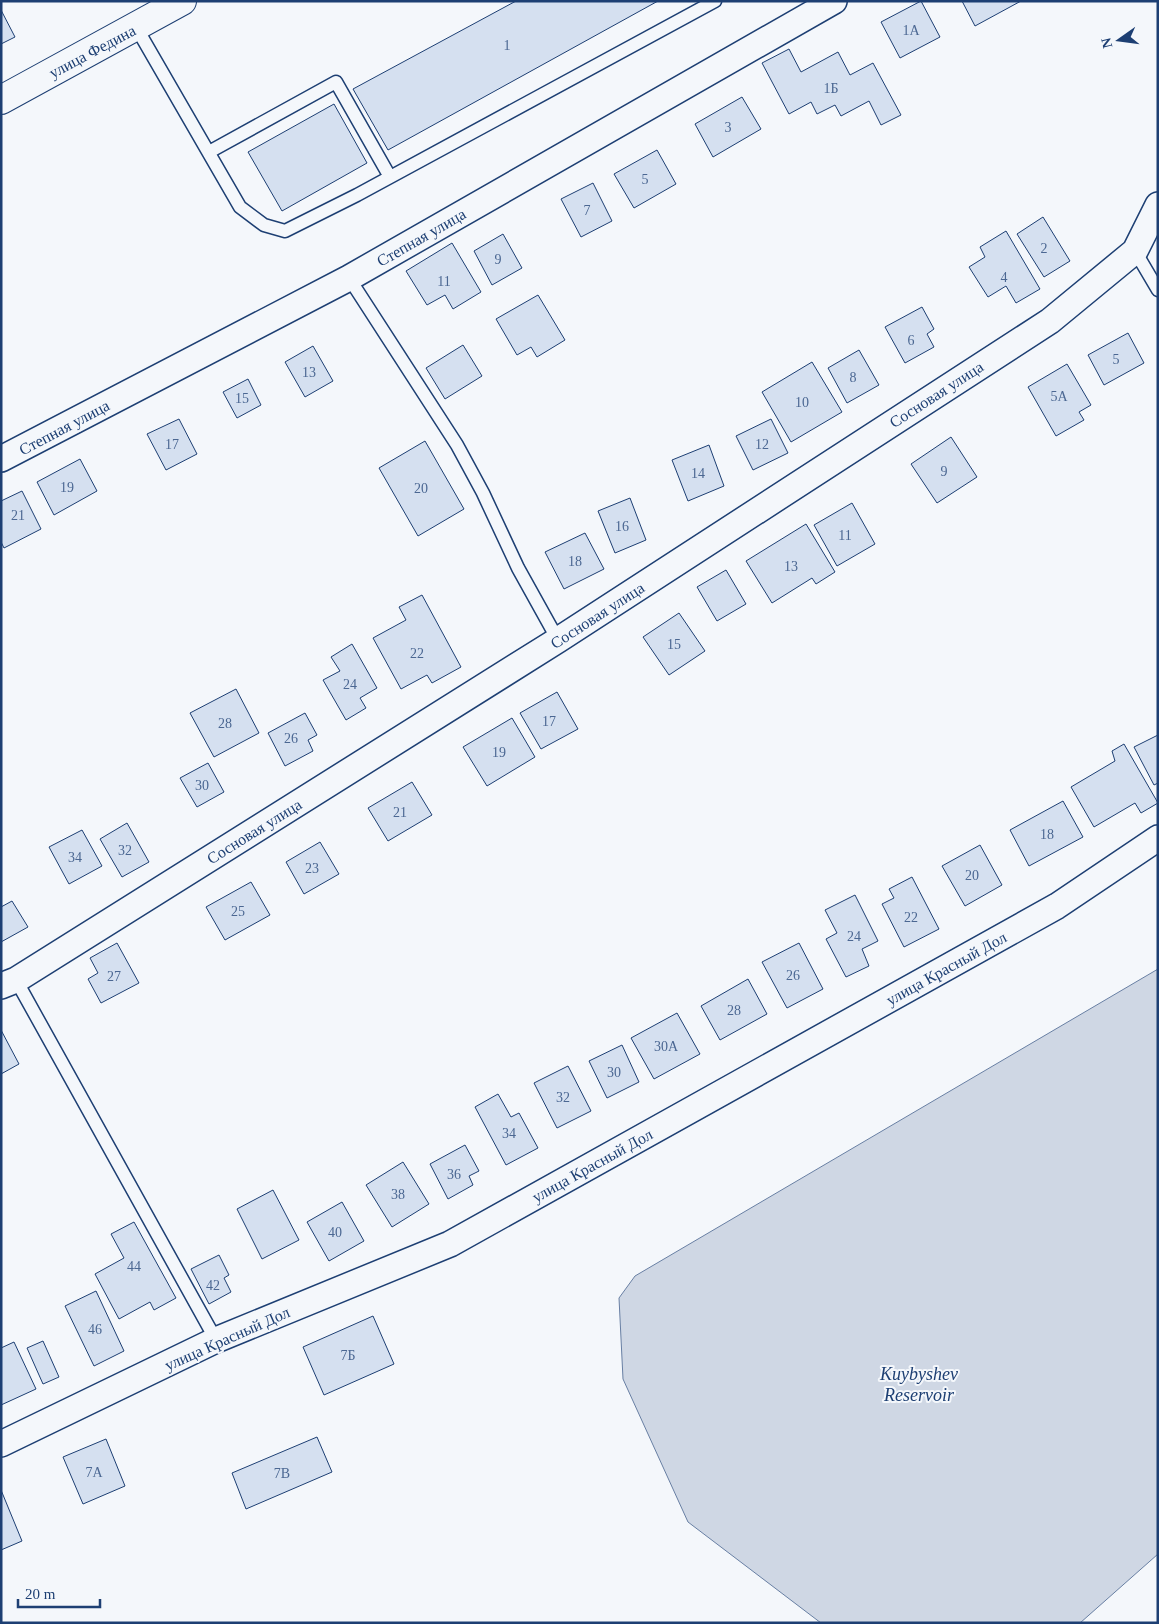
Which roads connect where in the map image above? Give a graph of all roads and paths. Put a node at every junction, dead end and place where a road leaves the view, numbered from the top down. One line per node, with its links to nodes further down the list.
1 (182, 1): 4 (main road, улица Федина)
2 (715, 1): 7 (lane)
3 (834, 1): 10 (street, Степная улица)
4 (136, 27): 5 (main road, улица Федина); 6 (lane)
5 (1, 100)
6 (209, 152): 7 (lane); 7 (lane)
7 (390, 177)
8 (1158, 205): 9 (street, Сосновая улица)
9 (1135, 250): 11 (lane); 13 (street, Сосновая улица)
10 (349, 278): 12 (street, Степная улица); 13 (lane)
11 (1158, 290)
12 (1, 460)
13 (558, 640): 15 (street, Сосновая улица)
14 (1158, 838): 16 (street, улица Красный Дол)
15 (9, 983): 16 (lane)
16 (216, 1340): 17 (street, улица Красный Дол)
17 (1, 1444)

